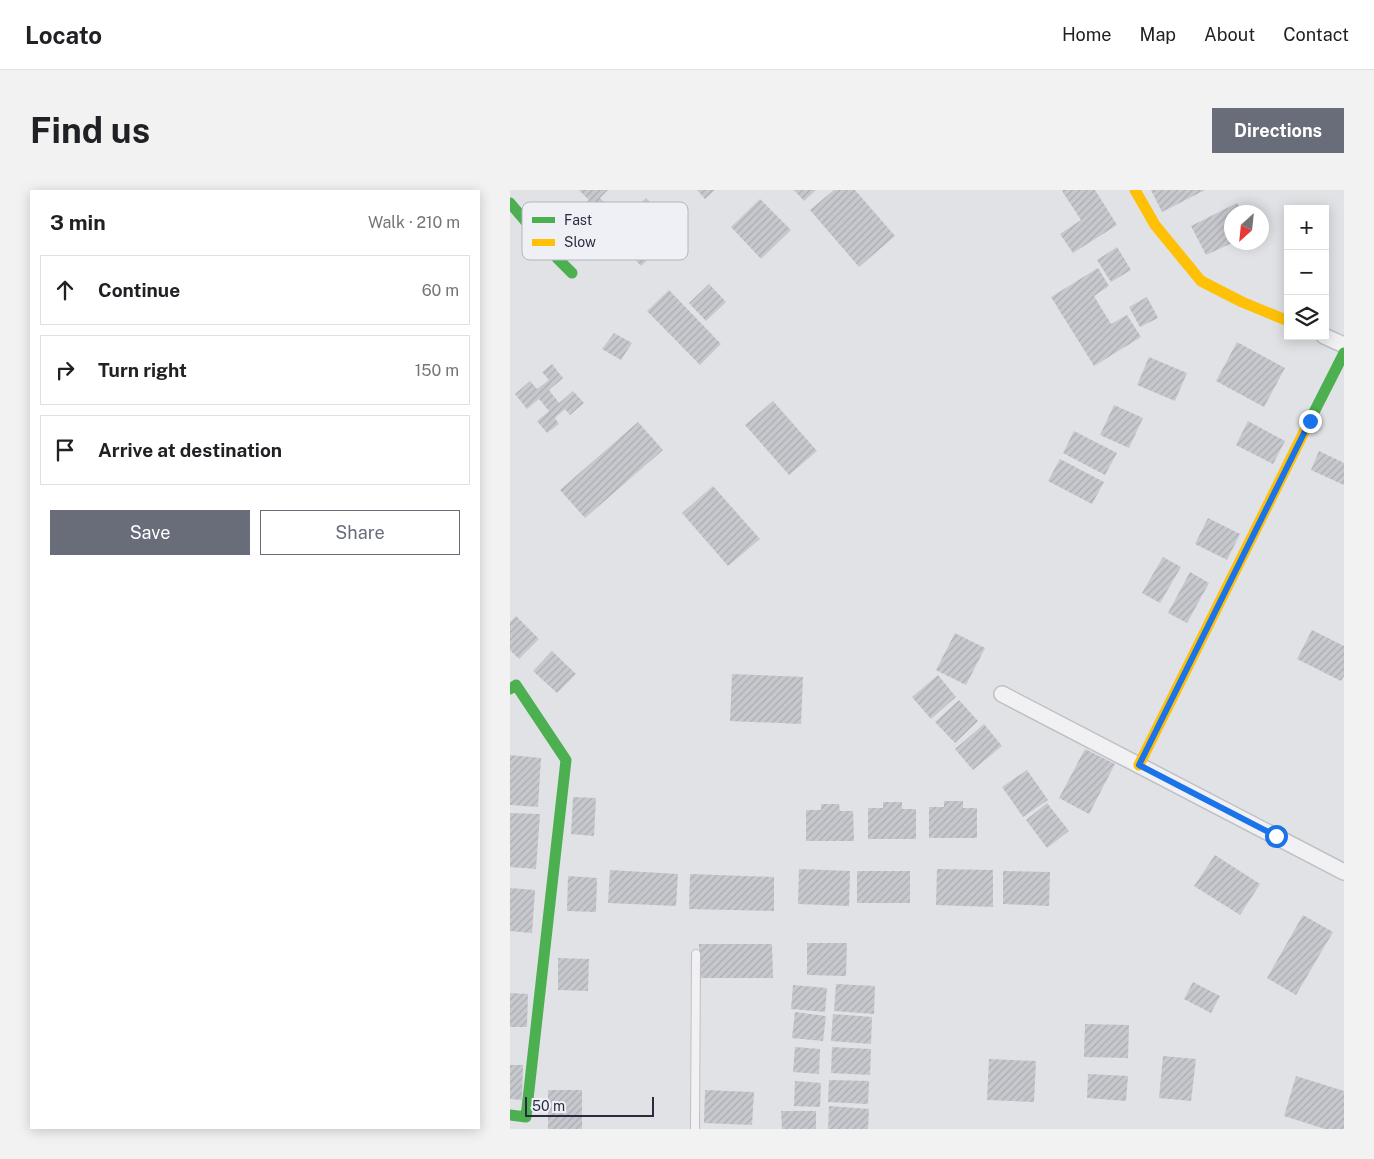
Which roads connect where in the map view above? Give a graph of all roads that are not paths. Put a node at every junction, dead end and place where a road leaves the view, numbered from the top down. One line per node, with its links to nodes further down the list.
1 (1135, 190): 6 (street)
2 (510, 203): 3 (street)
3 (522, 217)
4 (558, 260): 5 (street)
5 (572, 273)
6 (1284, 319)
7 (1329, 338): 8 (street)
8 (1344, 345)
9 (1344, 353): 12 (street)
10 (510, 689): 15 (street)
11 (1002, 694): 12 (street)
12 (1139, 765): 13 (street)
13 (1344, 872)
14 (696, 954): 16 (lane)
15 (510, 1114)
16 (695, 1129)

